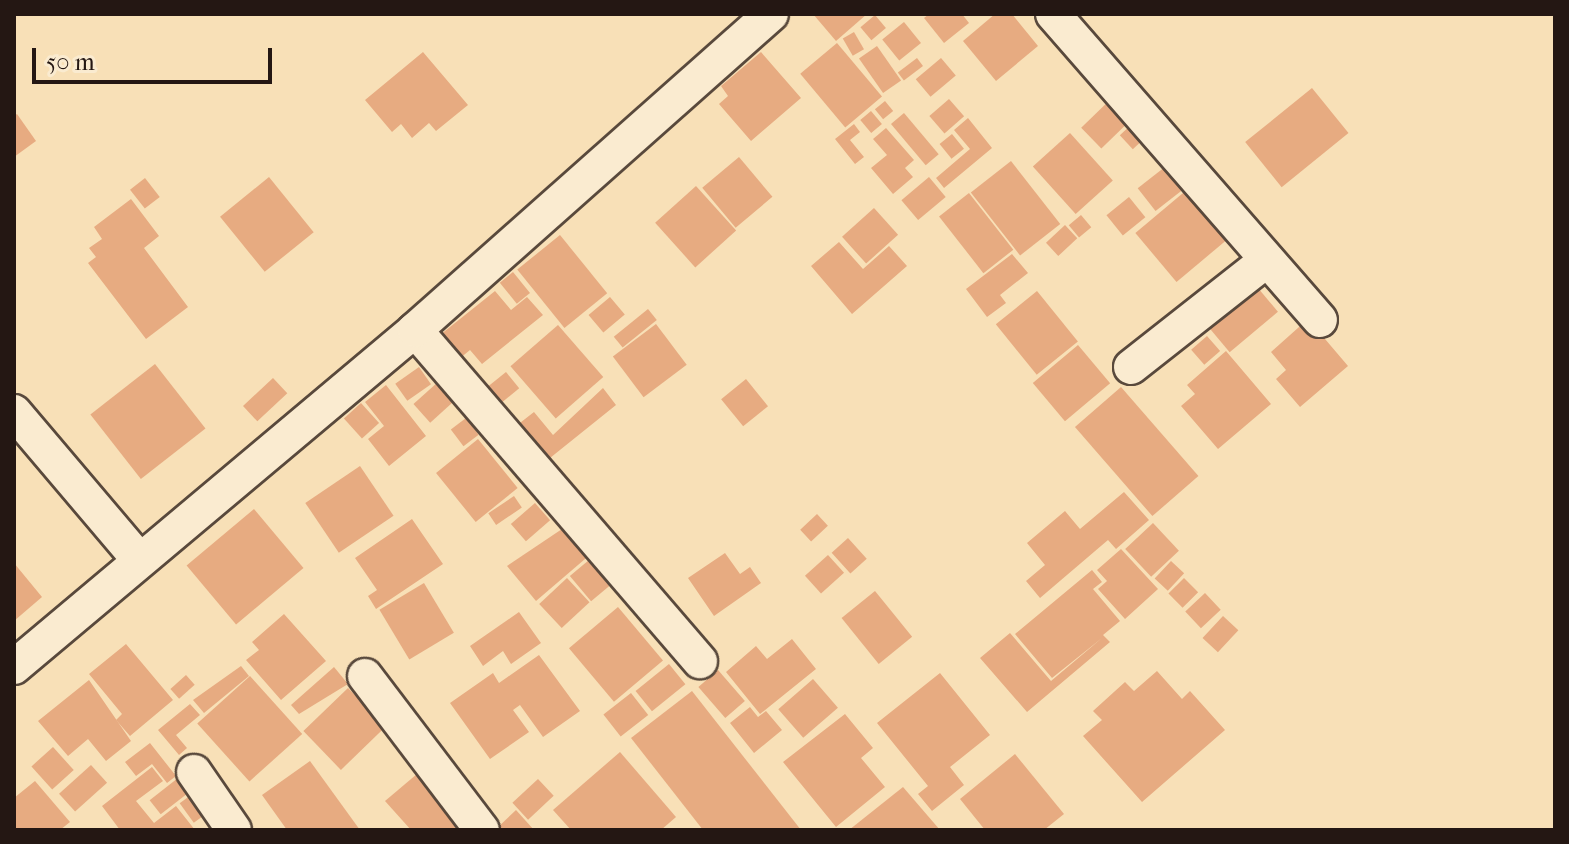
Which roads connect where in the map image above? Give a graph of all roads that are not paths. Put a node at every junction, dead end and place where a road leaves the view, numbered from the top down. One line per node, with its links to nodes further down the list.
1 (771, 14): 5 (street)
2 (1053, 14): 3 (street)
3 (1267, 260): 4 (street); 6 (street)
4 (1320, 320)
5 (415, 330): 8 (street); 9 (street)
6 (1131, 367)
7 (14, 412): 8 (street)
8 (137, 557): 10 (street)
9 (700, 661)
10 (14, 667)
11 (365, 676): 14 (street)
12 (194, 772): 13 (street)
13 (234, 830)
14 (482, 830)

